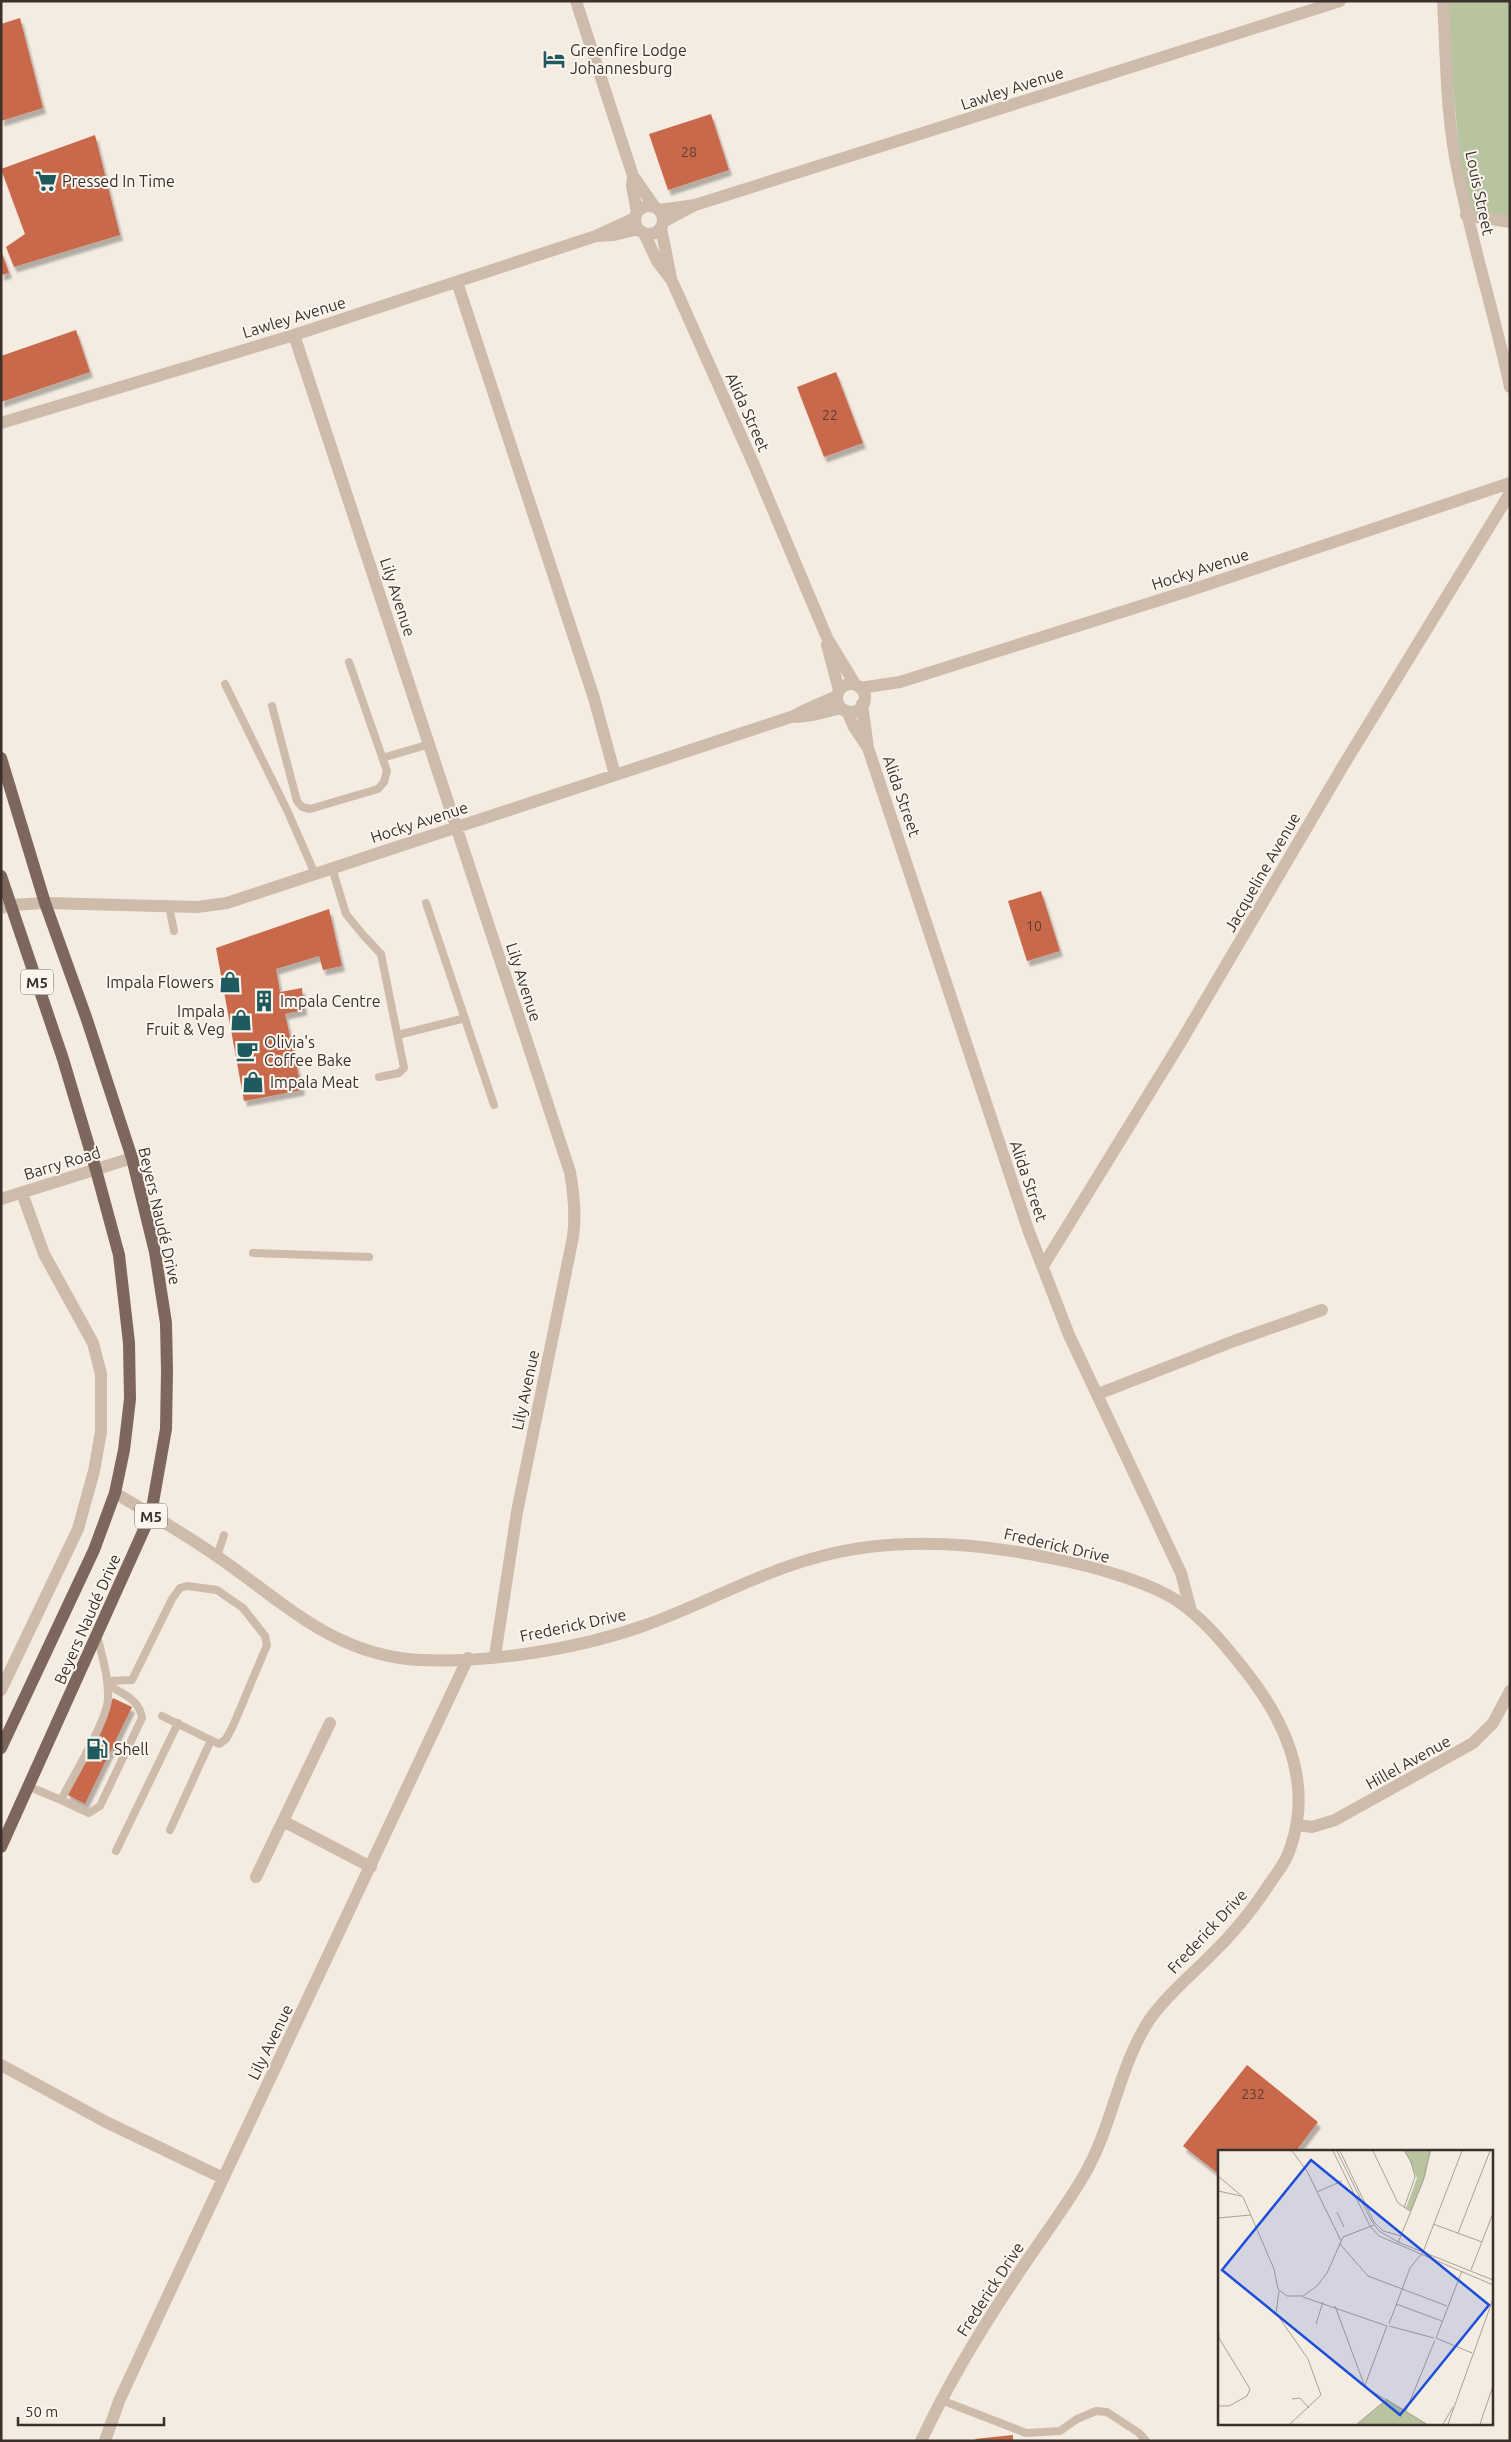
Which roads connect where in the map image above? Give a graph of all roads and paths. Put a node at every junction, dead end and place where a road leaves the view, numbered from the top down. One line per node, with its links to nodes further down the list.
1 (576, 1): 4 (street, Alida Street)
2 (1340, 1): 6 (street, Lawley Avenue)
3 (1443, 1): 5 (street, Louis Street)
4 (633, 176): 6 (street, Alida Street); 8 (street, Alida Street)
5 (1466, 215): 7 (street); 12 (street, Louis Street)
6 (660, 217): 8 (street); 8 (street); 9 (street, Alida Street)
7 (1510, 222)
8 (639, 223): 9 (street, Alida Street); 10 (street, Lawley Avenue)
9 (672, 281): 16 (street, Alida Street)
10 (456, 282): 11 (street, Lawley Avenue); 26 (street)
11 (294, 335): 13 (street, Lawley Avenue); 22 (street, Lily Avenue)
12 (1510, 387)
13 (1, 423)
14 (1510, 483): 19 (street, Hocky Avenue)
15 (1510, 493): 46 (street, Jacqueline Avenue)
16 (828, 640): 19 (street, Alida Street); 20 (street, Alida Street)
17 (350, 662): 25 (lane)
18 (225, 684): 29 (lane)
19 (860, 694): 20 (street); 20 (street); 23 (street, Alida Street)
20 (841, 701): 23 (street, Alida Street); 26 (street, Hocky Avenue)
21 (272, 706): 25 (lane)
22 (430, 744): 25 (lane); 27 (street, Lily Avenue)
23 (868, 748): 46 (street, Alida Street)
24 (1, 758): 31 (main road, Beyers Naudé Drive / M5)
25 (382, 758)
26 (616, 775): 27 (street, Hocky Avenue)
27 (457, 827): 28 (street, Hocky Avenue); 55 (street, Lily Avenue)
28 (332, 868): 29 (street, Hocky Avenue); 37 (lane)
29 (315, 874): 33 (street, Hocky Avenue)
30 (1, 876): 34 (main road, Beyers Naudé Drive / M5)
31 (46, 903): 33 (street, Hocky Avenue); 34 (street, Hocky Avenue); 40 (main road, Beyers Naudé Drive / M5)
32 (426, 903): 36 (lane)
33 (169, 906): 35 (lane)
34 (6, 907): 41 (main road, Beyers Naudé Drive / M5)
35 (174, 931)
36 (465, 1018): 37 (lane); 39 (lane)
37 (398, 1035): 38 (lane)
38 (379, 1077)
39 (494, 1105)
40 (132, 1158): 41 (street, Barry Road); 50 (main road, Beyers Naudé Drive / M5)
41 (96, 1170): 42 (street, Barry Road); 49 (main road, Beyers Naudé Drive / M5)
42 (22, 1193): 43 (street, Barry Road); 58 (street)
43 (1, 1199)
44 (253, 1253): 45 (lane)
45 (369, 1257)
46 (1043, 1266): 48 (street, Alida Street)
47 (1322, 1310): 48 (street)
48 (1098, 1394): 53 (street, Alida Street)
49 (115, 1493): 50 (street, Frederick Drive); 64 (main road, Beyers Naudé Drive / M5)
50 (151, 1514): 52 (street, Frederick Drive); 54 (main road, Beyers Naudé Drive / M5)
51 (224, 1534): 52 (lane)
52 (217, 1556): 56 (street, Frederick Drive)
53 (1191, 1611): 55 (street, Frederick Drive); 68 (street, Frederick Drive)
54 (97, 1635): 57 (lane); 65 (main road, Beyers Naudé Drive / M5)
55 (495, 1656): 56 (street, Frederick Drive)
56 (468, 1658): 72 (street, Lily Avenue)
57 (108, 1683): 63 (lane); 66 (lane); 66 (lane)
58 (1, 1690)
59 (1510, 1691): 68 (street, Hillel Avenue)
60 (162, 1716): 62 (lane)
61 (330, 1722): 67 (street)
62 (178, 1723): 63 (lane); 71 (lane)
63 (211, 1740): 69 (lane)
64 (1, 1748)
65 (30, 1787): 66 (lane); 70 (main road, Beyers Naudé Drive / M5)
66 (61, 1800)
67 (284, 1821): 72 (street); 73 (street)
68 (1298, 1825): 76 (street, Frederick Drive)
69 (170, 1830)
70 (1, 1847)
71 (116, 1851)
72 (371, 1866): 75 (street, Lily Avenue)
73 (256, 1877)
74 (1, 2065): 75 (street)
75 (222, 2178): 77 (street, Lily Avenue)
76 (941, 2400): 78 (street, Frederick Drive); 79 (lane)
77 (105, 2441)
78 (921, 2441)
79 (1146, 2441)

